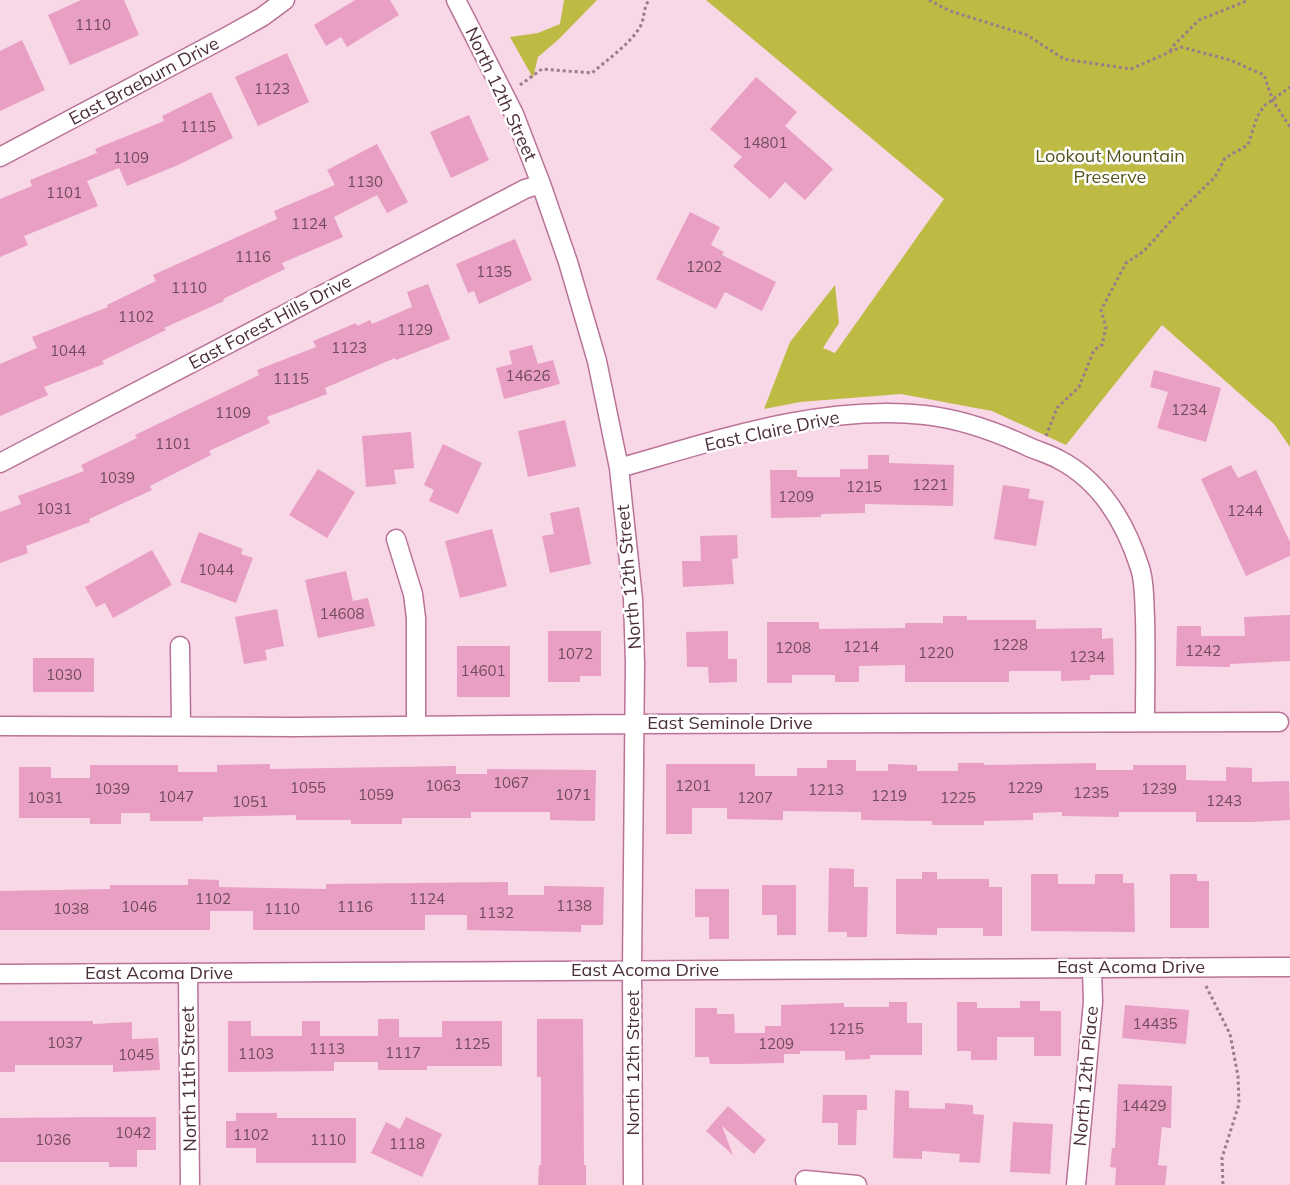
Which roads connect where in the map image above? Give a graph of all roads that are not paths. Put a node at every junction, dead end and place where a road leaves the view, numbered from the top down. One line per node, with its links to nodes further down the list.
1 (285, 0): 3 (street, East Braeburn Drive)
2 (456, 0): 4 (street, North 12th Street)
3 (0, 157)
4 (541, 184): 5 (street, East Forest Hills Drive); 6 (street, North 12th Street)
5 (0, 463)
6 (619, 468): 9 (street, East Claire Drive); 11 (street, North 12th Street)
7 (396, 539): 14 (street)
8 (180, 646): 12 (street)
9 (1145, 722): 10 (street, East Seminole Drive); 11 (street, East Seminole Drive)
10 (1279, 722)
11 (635, 724): 14 (street, East Seminole Drive); 17 (street, North 12th Street)
12 (181, 725): 13 (street, East Seminole Drive); 14 (street, East Seminole Drive)
13 (0, 726)
14 (416, 726)
15 (1290, 967): 16 (street, East Acoma Drive)
16 (1092, 968): 17 (street, East Acoma Drive); 24 (street, North 12th Place)
17 (632, 970): 18 (street, East Acoma Drive); 22 (street, North 12th Street)
18 (188, 973): 19 (street, East Acoma Drive); 21 (street, North 11th Street)
19 (0, 974)
20 (805, 1180): 23 (street)
21 (190, 1185)
22 (633, 1185)
23 (857, 1185)
24 (1076, 1185)

